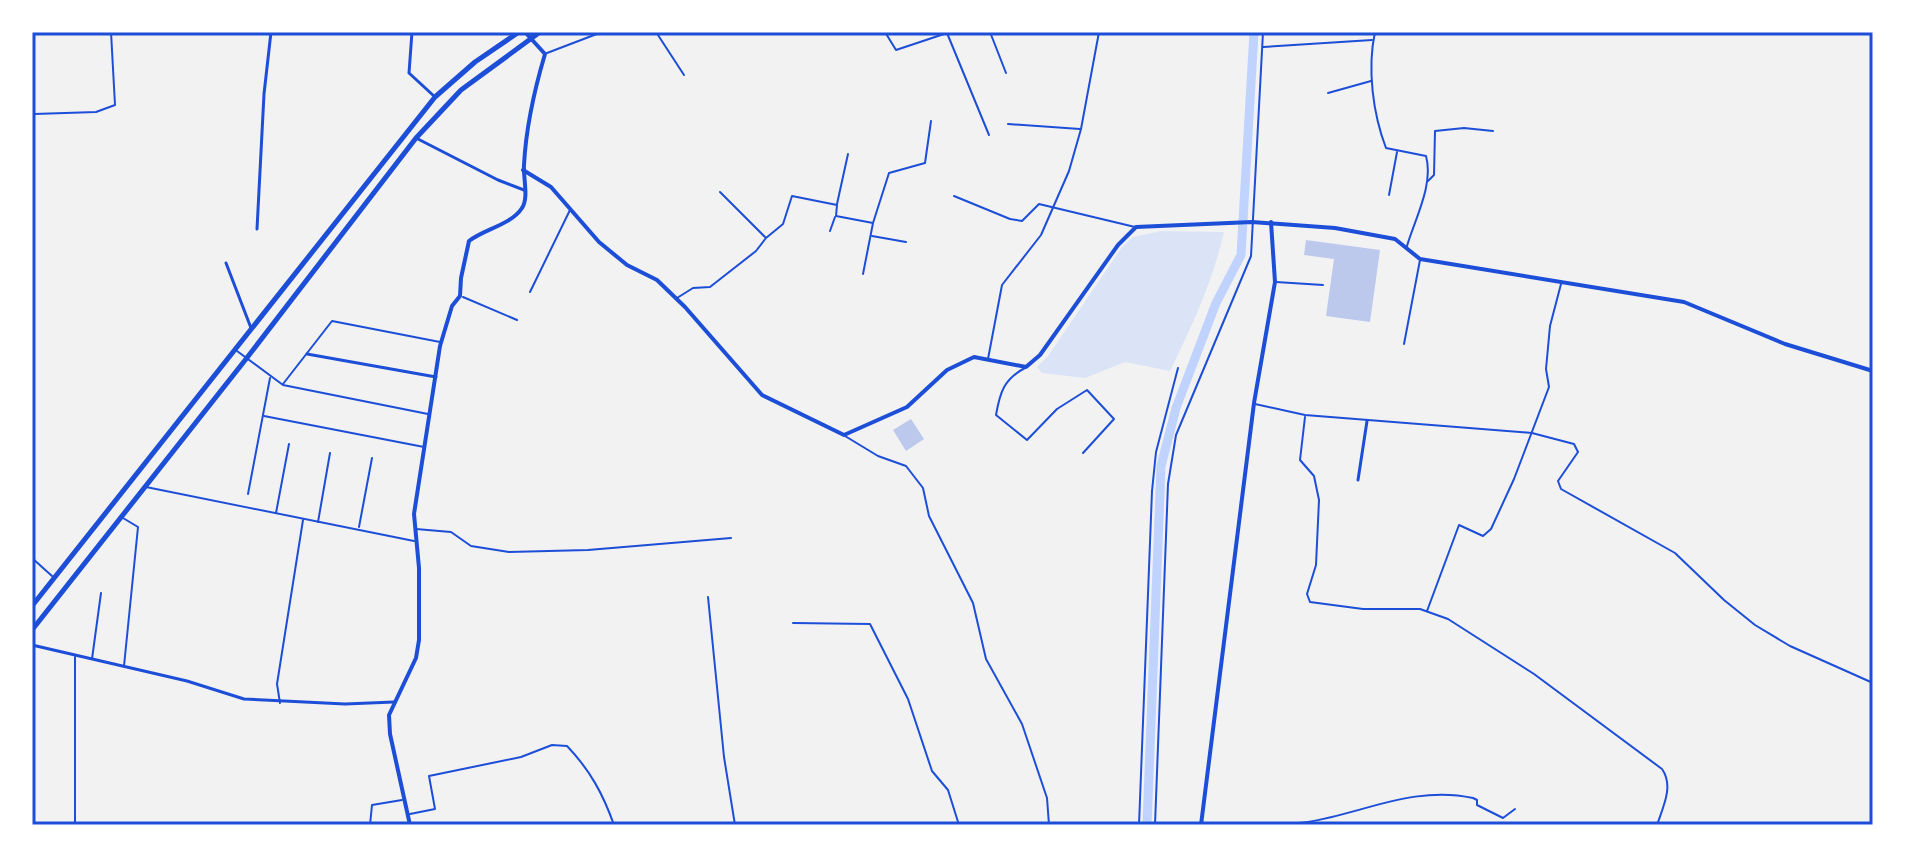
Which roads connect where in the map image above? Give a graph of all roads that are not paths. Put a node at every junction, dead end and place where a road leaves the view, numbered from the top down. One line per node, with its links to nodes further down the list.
1 (111, 32): 23 (lane)
2 (271, 32): 46 (street)
3 (412, 32): 22 (street)
4 (519, 32): 22 (main road)
5 (525, 32): 14 (street)
6 (540, 32): 14 (main road)
7 (602, 32): 17 (lane)
8 (656, 32): 19 (lane)
9 (885, 32): 28 (lane)
10 (990, 32): 18 (lane)
11 (1099, 32): 26 (lane)
12 (1263, 32): 16 (lane)
13 (1375, 32): 15 (lane)
14 (531, 38): 17 (street); 29 (main road)
15 (1374, 40): 16 (lane); 20 (lane)
16 (1262, 47): 42 (lane)
17 (545, 54): 32 (street)
18 (1006, 73)
19 (684, 75)
20 (1373, 81): 21 (lane); 30 (lane)
21 (1328, 93)
22 (435, 97): 62 (main road)
23 (34, 114)
24 (931, 121): 44 (lane)
25 (1008, 124): 26 (lane)
26 (1081, 129): 39 (lane)
27 (1493, 131): 33 (lane)
28 (989, 135)
29 (416, 138): 34 (street); 67 (main road)
30 (1397, 151): 33 (lane); 36 (lane)
31 (848, 154): 38 (lane)
32 (523, 170): 34 (street); 40 (street)
33 (1427, 182): 51 (lane)
34 (524, 190): 59 (street)
35 (720, 192): 49 (lane)
36 (1389, 195)
37 (954, 196): 39 (lane)
38 (837, 205): 41 (lane); 49 (lane)
39 (1054, 207): 45 (lane); 68 (lane)
40 (571, 208): 58 (lane); 60 (street)
41 (836, 216): 44 (lane); 47 (lane)
42 (1252, 222): 43 (street); 45 (street); 124 (lane)
43 (1271, 222): 51 (street); 55 (street)
44 (873, 223): 48 (lane)
45 (1136, 227): 69 (street)
46 (257, 229)
47 (830, 231)
48 (871, 236): 50 (lane); 54 (lane)
49 (766, 238): 60 (lane)
50 (906, 242)
51 (1407, 246): 52 (street)
52 (1420, 259): 56 (street); 64 (lane)
53 (226, 263): 62 (street)
54 (863, 274)
55 (1275, 282): 57 (lane); 75 (street)
56 (1562, 283): 71 (street); 80 (lane)
57 (1323, 285)
58 (530, 292)
59 (460, 296): 61 (lane); 63 (street)
60 (676, 299): 81 (street)
61 (517, 320)
62 (252, 331): 65 (main road)
63 (441, 342): 66 (lane); 73 (street)
64 (1404, 344)
65 (236, 351): 67 (lane); 99 (main road)
66 (307, 354): 73 (street); 74 (lane)
67 (246, 359): 72 (lane); 88 (main road)
68 (988, 360): 69 (street); 81 (street)
69 (1026, 367): 85 (lane)
70 (1178, 368): 123 (lane)
71 (1873, 371)
72 (270, 377): 74 (lane); 78 (lane)
73 (436, 377): 76 (street)
74 (283, 385): 76 (lane)
75 (1254, 403): 77 (lane); 125 (street)
76 (431, 414): 83 (street)
77 (1305, 415): 79 (lane); 103 (lane)
78 (264, 416): 83 (lane); 89 (lane)
79 (1367, 421): 80 (lane); 87 (street)
80 (1532, 433): 103 (lane); 110 (lane)
81 (844, 435): 122 (lane)
82 (289, 444): 90 (lane)
83 (425, 447): 94 (street)
84 (330, 453): 93 (lane)
85 (1083, 453)
86 (372, 458): 95 (lane)
87 (1358, 480)
88 (145, 487): 90 (lane); 91 (main road)
89 (248, 494)
90 (276, 513): 92 (lane)
91 (122, 517): 105 (main road); 109 (lane)
92 (304, 518): 93 (lane); 112 (lane)
93 (318, 522): 95 (lane)
94 (415, 529): 96 (lane); 97 (street)
95 (359, 530): 97 (lane)
96 (731, 538)
97 (417, 541): 111 (street)
98 (32, 558): 99 (lane)
99 (55, 578): 102 (main road)
100 (101, 593): 108 (lane)
101 (708, 597): 120 (lane)
102 (32, 606)
103 (1427, 611): 126 (lane)
104 (793, 623): 121 (lane)
105 (32, 630)
106 (32, 645): 107 (street)
107 (75, 655): 108 (street); 116 (lane)
108 (92, 659): 109 (street)
109 (124, 666): 112 (street)
110 (1873, 683)
111 (394, 702): 112 (street); 113 (street)
112 (280, 703)
113 (405, 800): 115 (street); 117 (lane)
114 (1515, 809): 125 (lane)
115 (408, 815): 118 (street); 119 (lane)
116 (75, 825)
117 (370, 825)
118 (410, 825)
119 (614, 825)
120 (735, 825)
121 (959, 825)
122 (1049, 825)
123 (1139, 825)
124 (1155, 825)
125 (1201, 825)
126 (1657, 825)

